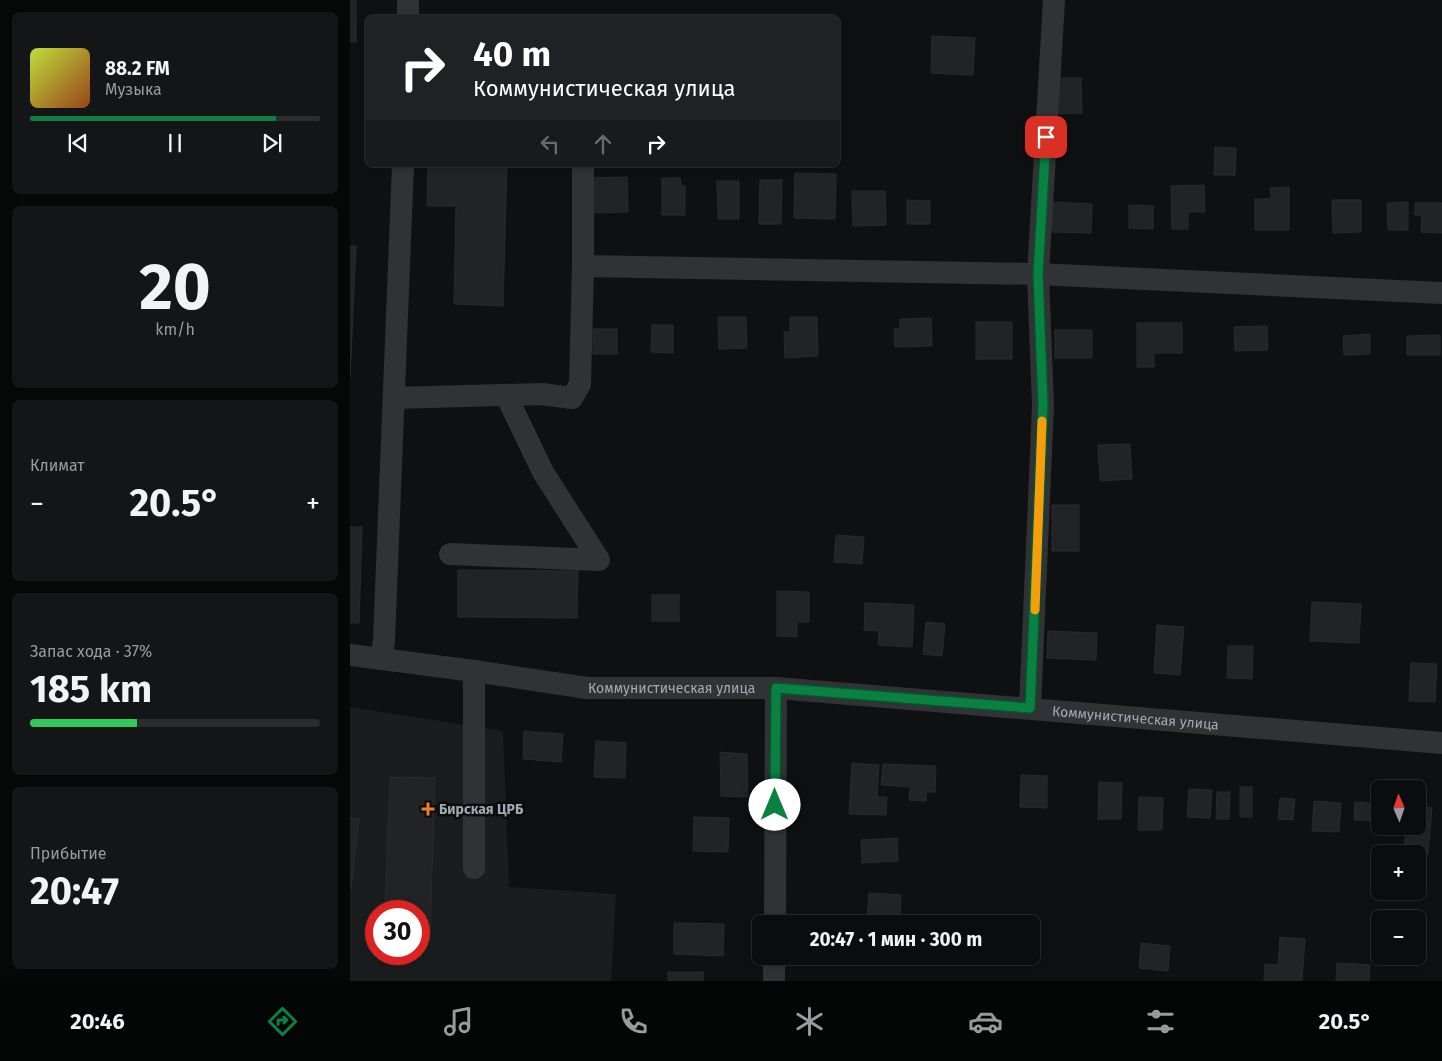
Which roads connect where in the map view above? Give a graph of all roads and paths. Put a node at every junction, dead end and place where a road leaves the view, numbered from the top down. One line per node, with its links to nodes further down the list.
1 (408, 0): 3 (street)
2 (1054, 0): 7 (street)
3 (408, 15)
4 (403, 167): 10 (street)
5 (583, 167): 6 (street)
6 (583, 266): 7 (street); 9 (street)
7 (1038, 274): 8 (street); 16 (street)
8 (1442, 293)
9 (506, 395): 10 (street); 11 (street)
10 (394, 398): 13 (street)
11 (450, 554)
12 (350, 655): 13 (street, Коммунистическая улица)
13 (382, 659): 14 (street, Коммунистическая улица)
14 (474, 671): 15 (street, Коммунистическая улица); 18 (street)
15 (776, 688): 16 (street, Коммунистическая улица); 19 (street)
16 (1030, 708): 17 (street, Коммунистическая улица)
17 (1442, 743)
18 (474, 868)
19 (775, 915)
20 (774, 965): 21 (street)
21 (774, 981)

